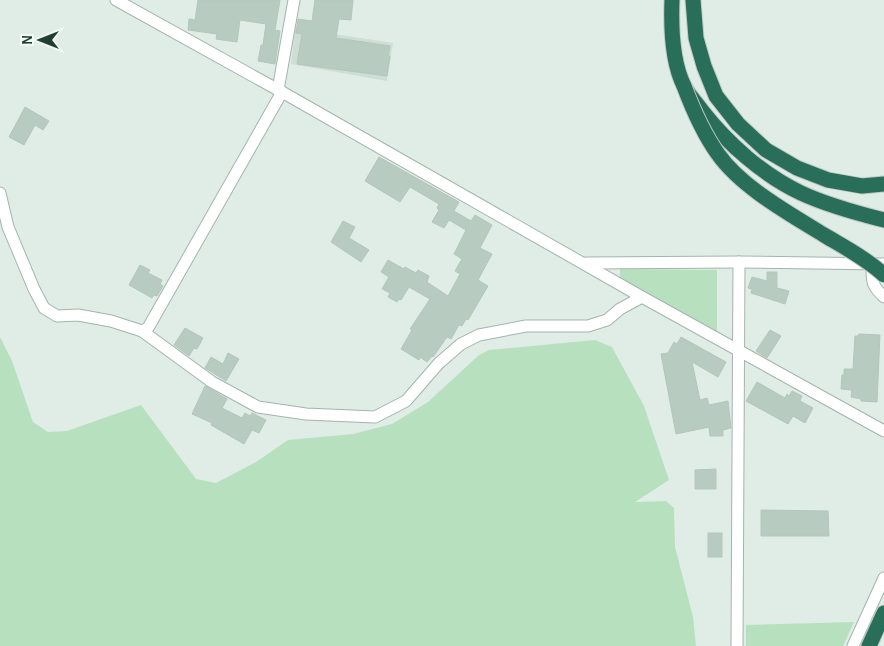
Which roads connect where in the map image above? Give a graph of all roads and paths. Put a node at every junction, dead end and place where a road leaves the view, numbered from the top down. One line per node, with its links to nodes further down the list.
1 (116, 0): 6 (street)
2 (294, 0): 6 (street)
3 (672, 0): 5 (highway)
4 (693, 0): 7 (highway)
5 (684, 86): 9 (highway, bridge); 14 (highway, bridge)
6 (280, 91): 11 (street); 17 (street)
7 (884, 184)
8 (0, 192): 17 (street)
9 (884, 220)
10 (739, 262): 11 (street); 12 (street); 18 (street)
11 (585, 263): 15 (street)
12 (872, 264): 13 (street); 16 (street)
13 (884, 264)
14 (884, 275)
15 (642, 297): 17 (street); 18 (street)
16 (884, 297)
17 (142, 331)
18 (740, 351): 19 (street); 22 (street)
19 (884, 431)
20 (884, 578): 23 (street)
21 (884, 612): 24 (highway)
22 (737, 646)
23 (853, 646)
24 (869, 646)

